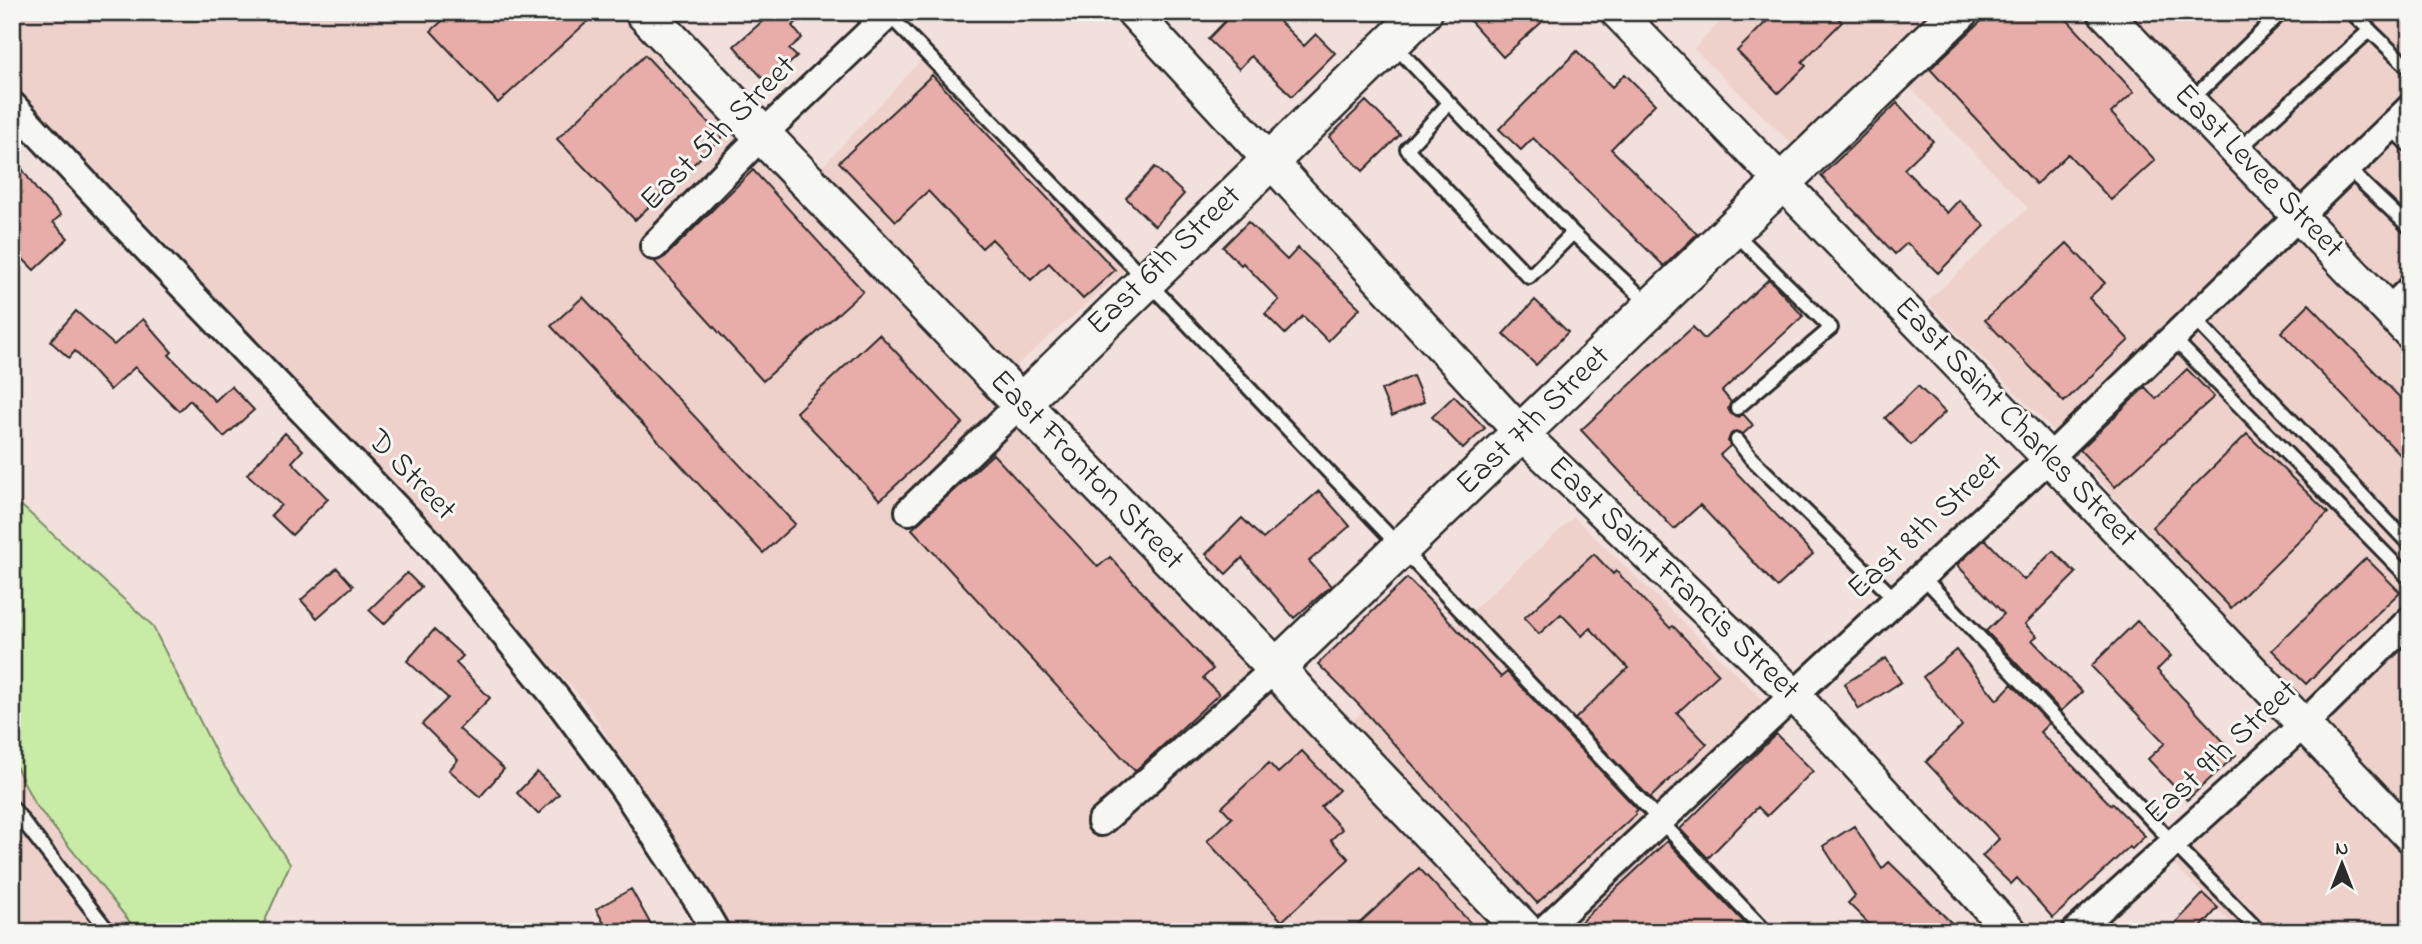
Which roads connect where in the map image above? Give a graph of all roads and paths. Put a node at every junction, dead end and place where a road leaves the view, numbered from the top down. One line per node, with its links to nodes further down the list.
1 (644, 12): 18 (main road, East Fronton Street)
2 (1133, 12): 21 (street, East Saint Francis Street)
3 (1423, 12): 11 (main road, East 6th Street)
4 (1617, 12): 23 (street, East Saint Charles Street)
5 (1959, 12): 23 (main road, East 7th Street)
6 (2104, 12): 13 (street, East Levee Street)
7 (2282, 12): 13 (lane)
8 (2351, 12): 10 (lane)
9 (888, 13): 18 (street, East 5th Street); 29 (lane)
10 (2370, 30): 12 (lane); 20 (lane)
11 (1391, 42): 15 (lane); 21 (main road, East 6th Street)
12 (2410, 69)
13 (2190, 101): 20 (street, East Levee Street)
14 (12, 104): 57 (street, D Street)
15 (1448, 104): 27 (lane); 27 (lane)
16 (2410, 108): 17 (street, East 8th Street)
17 (2390, 127): 19 (lane); 22 (street, East 8th Street)
18 (763, 134): 28 (street, East 5th Street); 36 (main road, East Fronton Street)
19 (2410, 147)
20 (2238, 150): 24 (street, East Levee Street)
21 (1270, 159): 29 (main road, East 6th Street); 38 (street, East Saint Francis Street)
22 (2347, 168): 24 (street, East 8th Street); 25 (lane)
23 (1783, 182): 26 (main road, East 7th Street); 40 (street, East Saint Charles Street)
24 (2299, 214): 31 (street, East Levee Street); 33 (street, East 8th Street)
25 (2410, 228)
26 (1732, 230): 32 (main road, East 7th Street); 37 (lane)
27 (1573, 233): 32 (lane)
28 (654, 246)
29 (1146, 280): 36 (main road, East 6th Street); 43 (lane)
30 (2410, 280): 31 (lane)
31 (2384, 305): 34 (street, East Levee Street)
32 (1652, 307): 38 (main road, East 7th Street)
33 (2193, 317): 35 (street, East 8th Street); 42 (lane)
34 (2410, 333)
35 (2173, 338): 40 (street, East 8th Street); 45 (lane)
36 (1020, 404): 41 (street, East 6th Street); 48 (main road, East Fronton Street)
37 (1737, 408)
38 (1521, 433): 43 (main road, East 7th Street); 49 (street, East Saint Francis Street)
39 (1737, 440): 46 (lane)
40 (2049, 458): 44 (street, East 8th Street); 50 (street, East Saint Charles Street)
41 (909, 511)
42 (2409, 541)
43 (1401, 549): 48 (main road, East 7th Street); 52 (lane)
44 (1922, 576): 46 (street, East 8th Street); 55 (lane)
45 (2410, 579)
46 (1896, 600): 49 (street, East 8th Street)
47 (2410, 620): 50 (street, East 9th Street)
48 (1276, 668): 53 (street, East 7th Street); 58 (main road, East Fronton Street)
49 (1794, 695): 52 (street, East 8th Street); 61 (street, East Saint Francis Street)
50 (2304, 724): 54 (street, East Saint Charles Street); 55 (street, East 9th Street)
51 (12, 807): 56 (lane)
52 (1660, 820): 59 (street, East 8th Street); 60 (lane)
53 (1101, 822)
54 (2410, 836)
55 (2173, 843): 62 (street, East 9th Street); 63 (lane)
56 (109, 932)
57 (716, 932)
58 (1525, 932)
59 (1542, 932)
60 (1766, 932)
61 (2011, 932)
62 (2075, 932)
63 (2260, 932)

